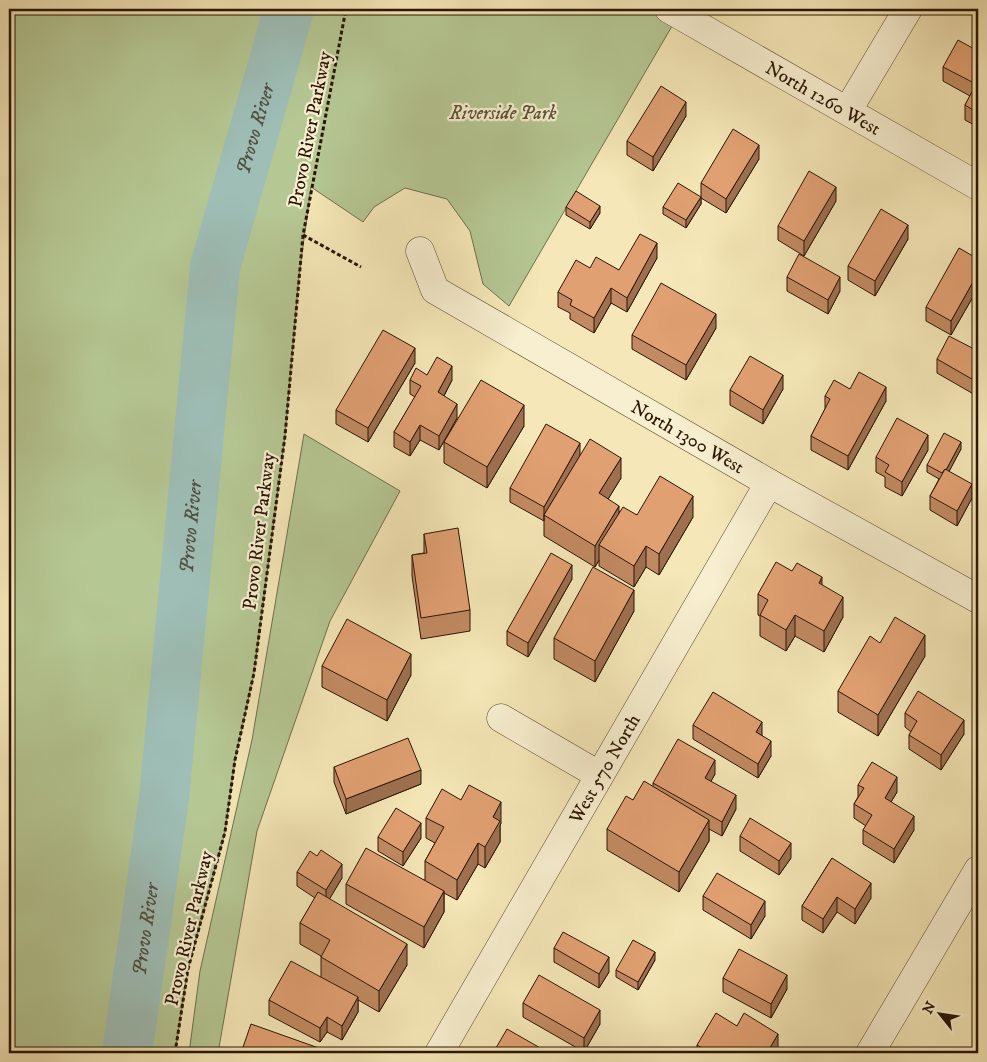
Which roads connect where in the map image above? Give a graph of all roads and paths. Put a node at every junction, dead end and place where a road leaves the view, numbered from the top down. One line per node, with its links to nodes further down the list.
1 (346, 9): 6 (path, Provo River Parkway)
2 (669, 9): 4 (street, North 1260 West)
3 (908, 9): 4 (street)
4 (848, 110): 5 (street, North 1260 West)
5 (978, 186)
6 (303, 234): 8 (path); 14 (path, Provo River Parkway)
7 (420, 251): 9 (street, North 1300 West)
8 (361, 267)
9 (769, 483): 10 (street, North 1300 West); 12 (street, West 570 North)
10 (978, 599)
11 (501, 718): 12 (street)
12 (599, 775): 15 (street, West 570 North)
13 (978, 870): 16 (street)
14 (175, 1053)
15 (438, 1053)
16 (870, 1053)

